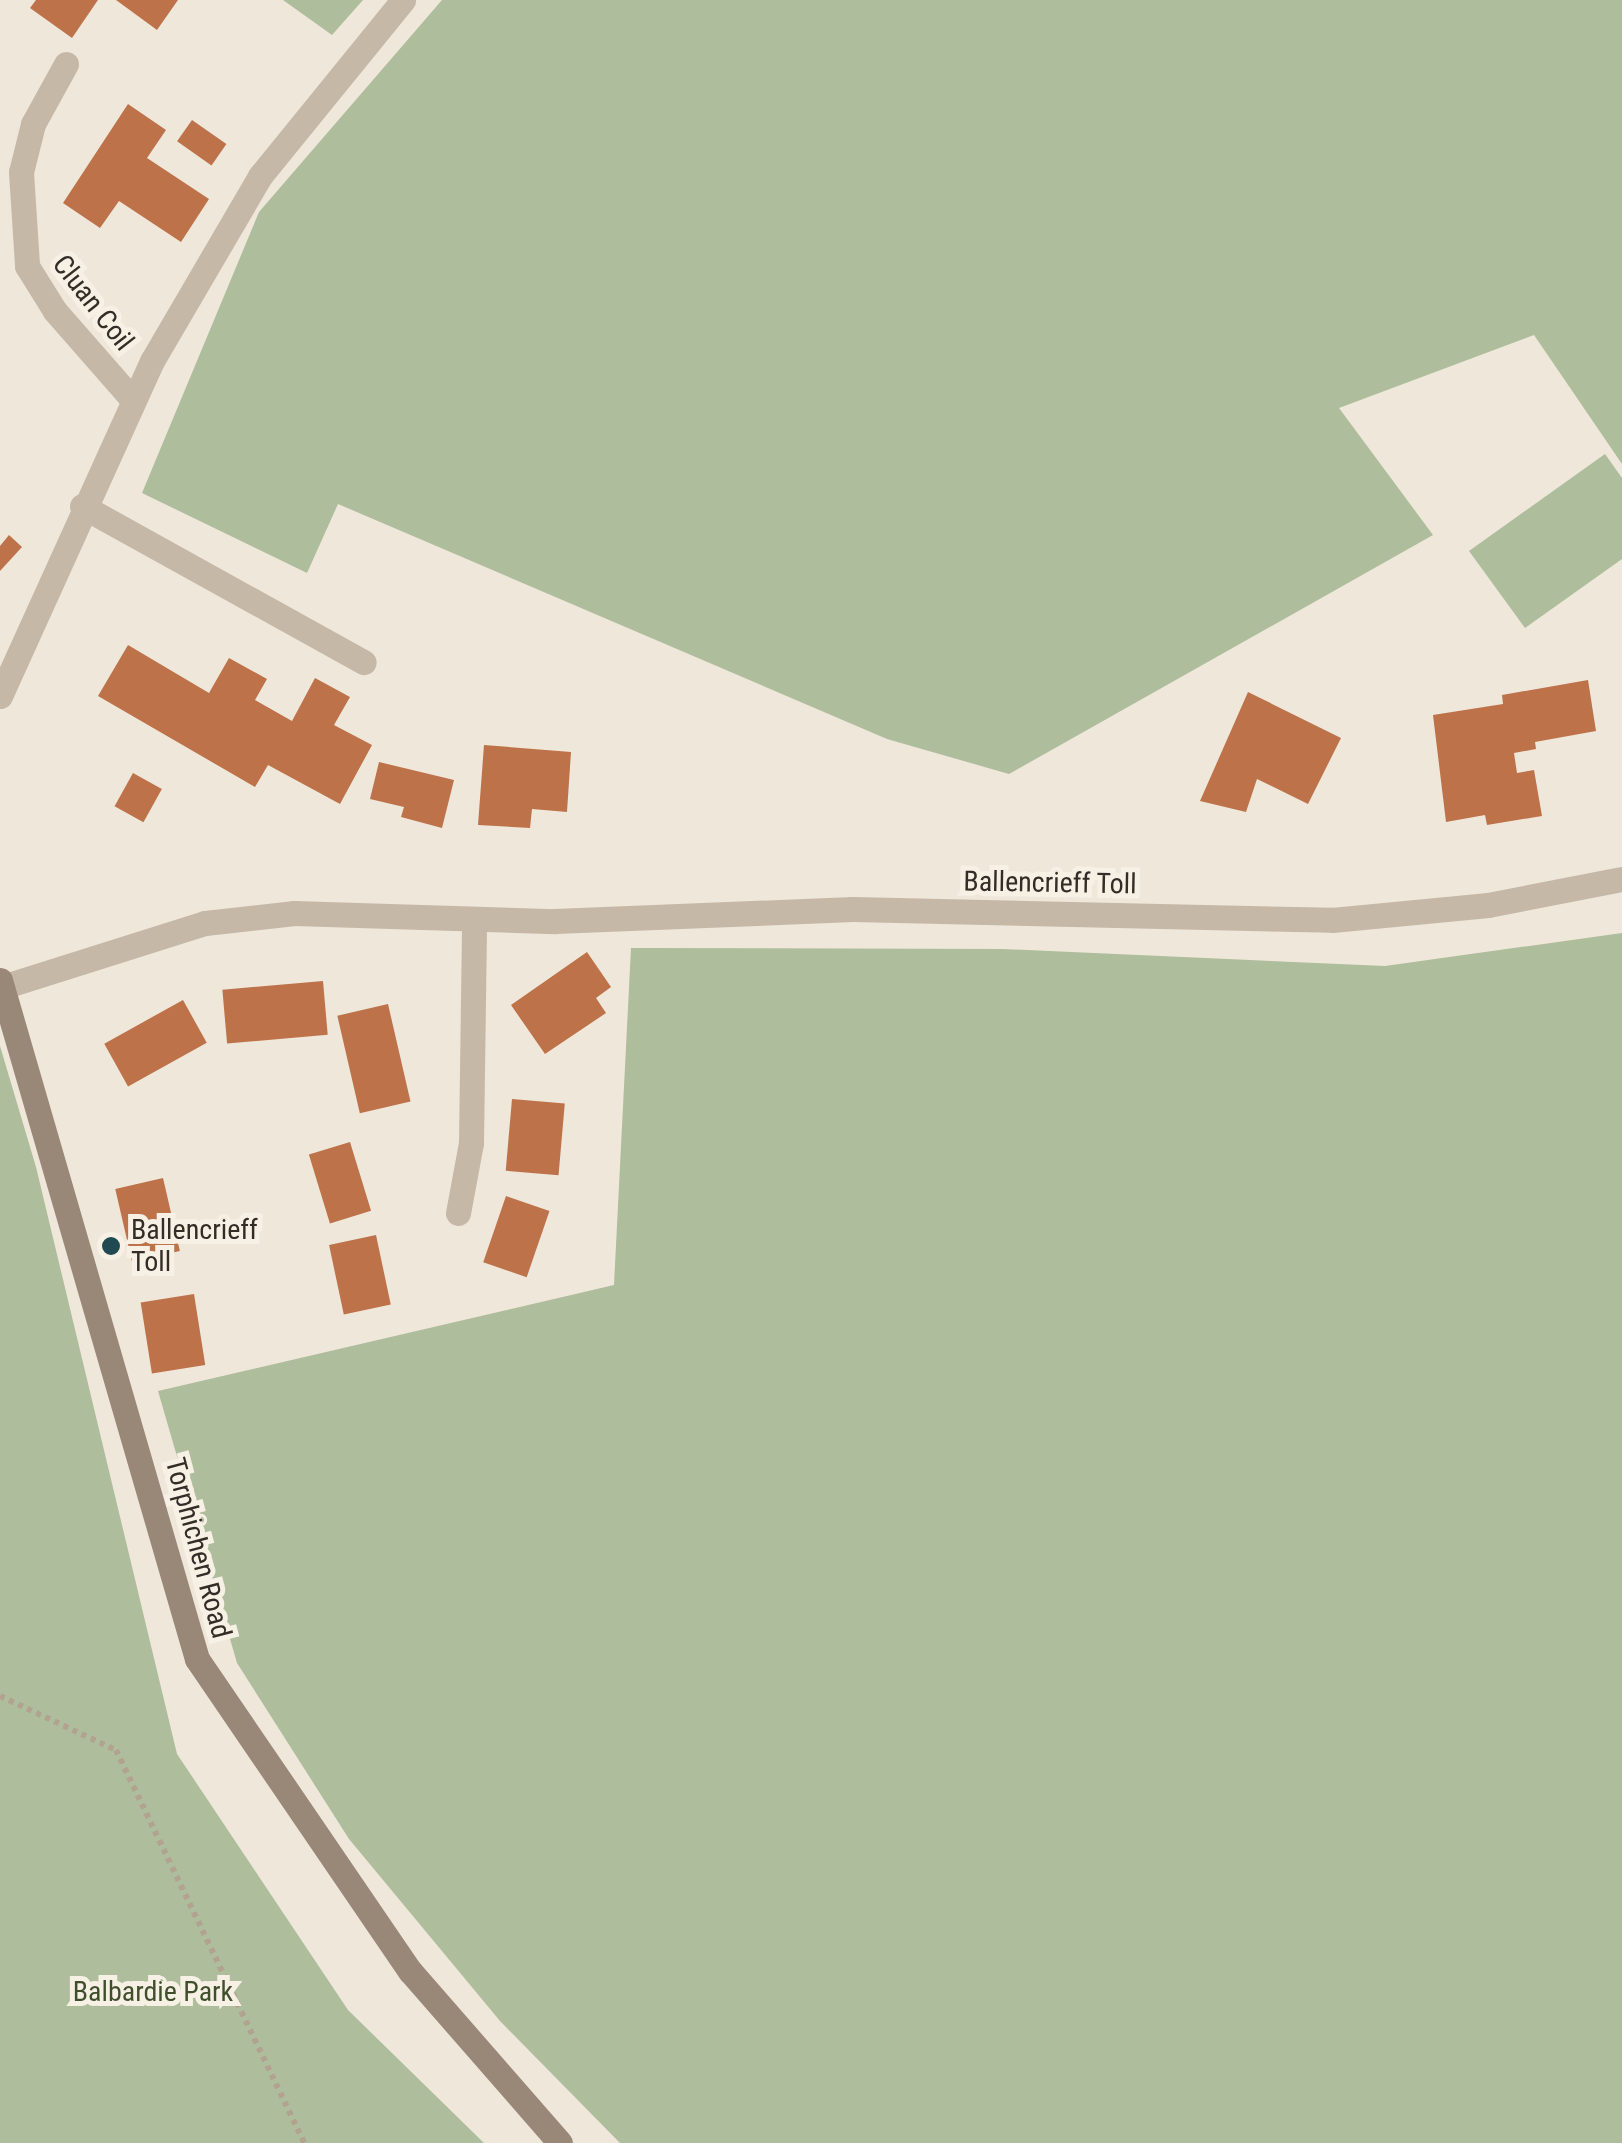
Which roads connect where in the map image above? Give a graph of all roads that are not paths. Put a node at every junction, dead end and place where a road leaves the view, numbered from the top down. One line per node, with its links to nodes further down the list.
1 (402, 0): 3 (street)
2 (66, 64): 3 (street, Cluan Coil)
3 (133, 400): 4 (street)
4 (82, 506): 5 (street); 6 (street)
5 (364, 662)
6 (0, 696)
7 (1622, 878): 8 (street, Ballencrieff Toll)
8 (474, 920): 9 (street, Ballencrieff Toll); 10 (street)
9 (1, 983): 11 (main road, Torphichen Road)
10 (458, 1213)
11 (560, 2143)

